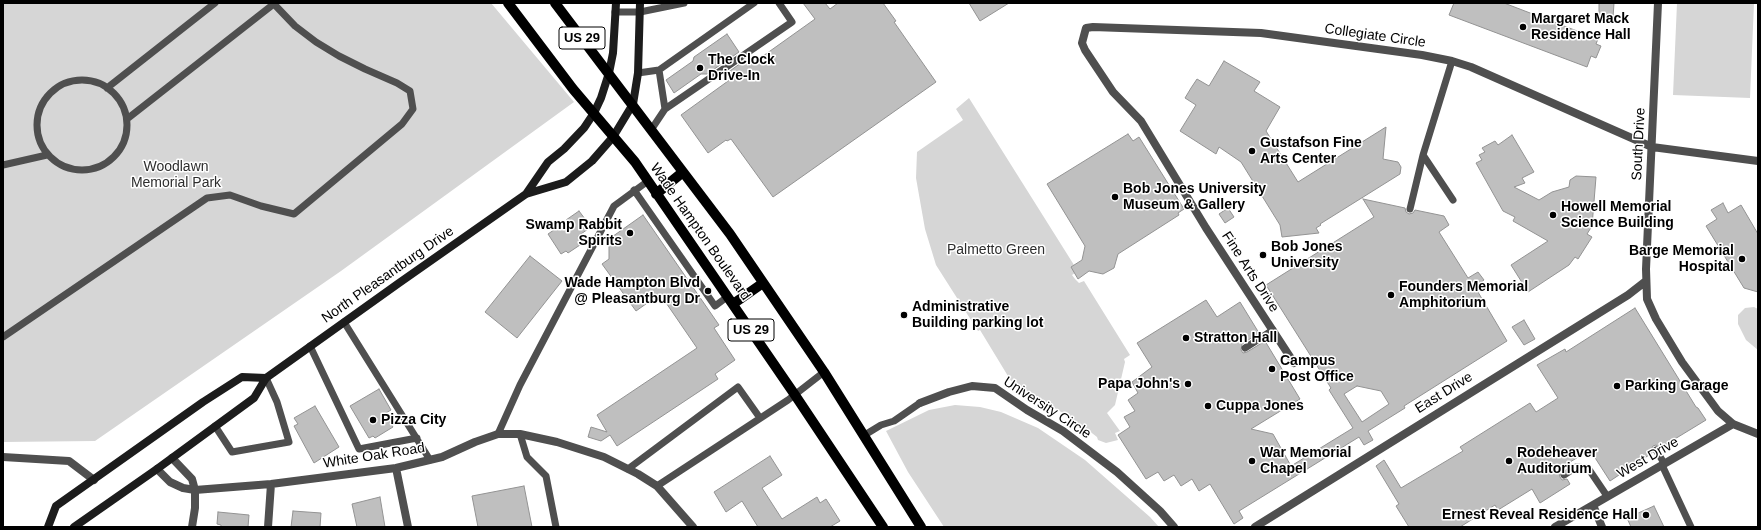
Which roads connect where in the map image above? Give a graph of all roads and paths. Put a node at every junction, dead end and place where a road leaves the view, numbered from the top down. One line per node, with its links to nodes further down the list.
1 (215, 3): 18 (lane)
2 (274, 3): 22 (lane); 42 (lane)
3 (508, 3): 21 (main road, Wade Hampton Boulevard / US 29)
4 (555, 3): 16 (main road, Wade Hampton Boulevard / US 29)
5 (616, 3): 11 (main road, North Pleasantburg Drive)
6 (640, 3): 12 (main road, North Pleasantburg Drive)
7 (684, 3): 12 (lane)
8 (754, 3): 15 (lane)
9 (779, 3): 20 (lane)
10 (1658, 3): 25 (street, South Drive)
11 (616, 12): 12 (lane); 16 (main road, North Pleasantburg Drive)
12 (640, 12): 17 (main road, North Pleasantburg Drive)
13 (1083, 36): 14 (street, Collegiate Circle); 41 (street, Fine Arts Drive)
14 (1452, 61): 25 (street, Collegiate Circle); 27 (lane)
15 (659, 70): 17 (lane); 20 (lane)
16 (609, 73): 19 (main road, Wade Hampton Boulevard / US 29); 21 (main road, North Pleasantburg Drive)
17 (638, 73): 19 (main road, North Pleasantburg Drive)
18 (107, 88): 22 (lane); 26 (lane)
19 (633, 104): 23 (main road, Wade Hampton Boulevard / US 29); 24 (main road, North Pleasantburg Drive)
20 (665, 109): 23 (lane)
21 (594, 113): 24 (main road, Wade Hampton Boulevard / US 29); 33 (main road, North Pleasantburg Drive)
22 (127, 119): 26 (lane)
23 (651, 130): 30 (main road, Wade Hampton Boulevard / US 29)
24 (613, 137): 31 (main road, Wade Hampton Boulevard / US 29); 33 (main road, North Pleasantburg Drive)
25 (1652, 147): 28 (street, Collegiate Circle); 37 (street, South Drive)
26 (47, 155): 29 (lane)
27 (1424, 155): 35 (lane); 36 (lane)
28 (1758, 161)
29 (3, 165)
30 (683, 172): 34 (main road); 38 (main road, Wade Hampton Boulevard / US 29)
31 (648, 181): 32 (lane); 34 (main road, Wade Hampton Boulevard / US 29)
32 (634, 190): 39 (lane); 53 (lane)
33 (526, 194): 40 (main road, North Pleasantburg Drive)
34 (656, 194): 39 (main road, Wade Hampton Boulevard / US 29)
35 (1452, 200)
36 (1410, 209)
37 (1646, 281): 51 (street, South Drive); 83 (street, East Drive)
38 (763, 283): 39 (main road); 46 (main road, Wade Hampton Boulevard / US 29)
39 (730, 301): 48 (main road, Wade Hampton Boulevard / US 29)
40 (344, 322): 43 (main road, North Pleasantburg Drive); 57 (lane)
41 (1273, 330): 44 (lane); 45 (street, Fine Arts Drive)
42 (3, 337)
43 (310, 346): 47 (main road, North Pleasantburg Drive); 57 (lane)
44 (1245, 348)
45 (1294, 363)
46 (824, 372): 48 (lane); 56 (main road, Wade Hampton Boulevard / US 29)
47 (266, 378): 52 (main road, North Pleasantburg Drive); 52 (lane); 67 (main road)
48 (795, 395): 50 (lane); 80 (main road, Wade Hampton Boulevard / US 29)
49 (920, 403): 56 (lane, University Circle); 82 (street, University Circle)
50 (760, 418): 65 (lane); 69 (lane)
51 (1733, 424): 55 (street, South Drive); 62 (street, West Drive)
52 (215, 426): 60 (main road, North Pleasantburg Drive)
53 (498, 434): 54 (street, White Oak Road); 61 (street, White Oak Road)
54 (520, 434): 65 (street, White Oak Road); 78 (lane)
55 (1758, 434)
56 (863, 436): 81 (main road, Wade Hampton Boulevard / US 29)
57 (417, 438): 61 (lane)
58 (1656, 450): 62 (lane)
59 (3, 457): 67 (street)
60 (172, 458): 64 (main road, North Pleasantburg Drive); 70 (street)
61 (430, 460): 63 (street, White Oak Road)
62 (1663, 464): 71 (street, West Drive); 86 (lane)
63 (396, 468): 68 (street, White Oak Road); 77 (street)
64 (157, 469): 70 (street, White Oak Road); 74 (main road, North Pleasantburg Drive)
65 (628, 469): 69 (street, White Oak Road)
66 (1564, 475): 71 (lane)
67 (94, 480): 73 (main road)
68 (271, 484): 70 (street, White Oak Road); 76 (street)
69 (657, 486): 79 (street, White Oak Road)
70 (195, 490): 75 (street)
71 (1607, 496): 72 (street, West Drive)
72 (1593, 505): 84 (street, West Drive); 85 (street)
73 (48, 527)
74 (74, 527)
75 (192, 527)
76 (268, 527)
77 (408, 527)
78 (556, 527)
79 (693, 527)
80 (882, 527)
81 (921, 527)
82 (1174, 527)
83 (1255, 527)
84 (1556, 527)
85 (1602, 527)
86 (1691, 527)

